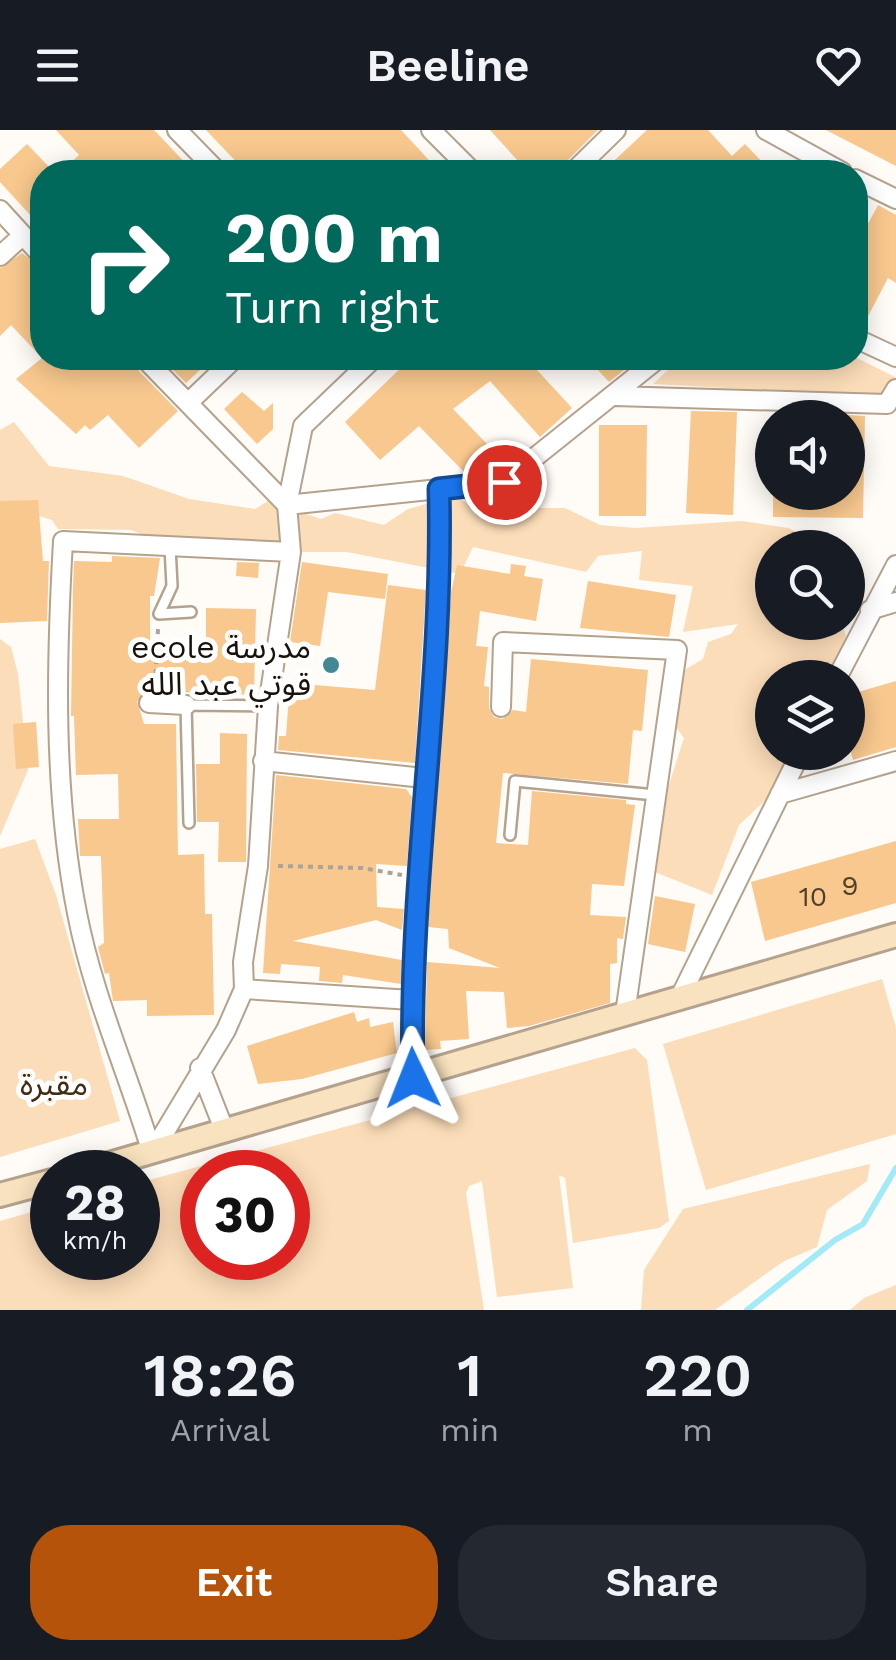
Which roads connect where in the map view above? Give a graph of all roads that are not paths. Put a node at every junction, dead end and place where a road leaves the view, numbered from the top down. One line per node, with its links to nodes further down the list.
1 (177, 130): 5 (street)
2 (430, 130): 6 (street)
3 (616, 130): 7 (street)
4 (766, 130): 8 (street)
5 (206, 160)
6 (461, 160)
7 (585, 160)
8 (820, 160)
9 (868, 185): 10 (street)
10 (896, 198)
11 (0, 210): 12 (street)
12 (22, 236): 13 (street); 14 (street)
13 (30, 244)
14 (0, 256)
15 (868, 344): 16 (street)
16 (896, 357)
17 (156, 370): 23 (street)
18 (222, 370): 23 (street)
19 (361, 370): 25 (street)
20 (645, 370): 22 (street)
21 (896, 389): 22 (street)
22 (615, 396): 24 (street)
23 (189, 402): 25 (street)
24 (439, 489): 25 (street); 40 (street)
25 (286, 505): 27 (street)
26 (170, 544): 27 (street); 31 (lane); 53 (street)
27 (291, 552): 35 (street)
28 (896, 565): 30 (street)
29 (896, 602): 30 (street)
30 (870, 610): 32 (street)
31 (190, 612)
32 (846, 660)
33 (152, 704): 34 (street)
34 (186, 705): 35 (lane); 43 (lane)
35 (268, 706): 37 (street)
36 (501, 707): 42 (street)
37 (263, 761): 40 (street); 46 (street)
38 (896, 761): 41 (street)
39 (791, 770): 41 (street)
40 (424, 778): 48 (street)
41 (780, 794): 47 (street)
42 (655, 795): 44 (lane); 49 (street)
43 (189, 824)
44 (510, 836)
45 (896, 935): 47 (main road)
46 (244, 989): 48 (street); 50 (street)
47 (680, 998): 49 (main road)
48 (410, 1000): 51 (street)
49 (624, 1014): 51 (main road)
50 (200, 1068): 52 (street); 54 (street)
51 (413, 1078): 52 (main road)
52 (226, 1132): 55 (main road)
53 (151, 1150)
54 (154, 1150)
55 (160, 1152)
56 (30, 1187): 57 (main road)
57 (0, 1195)

